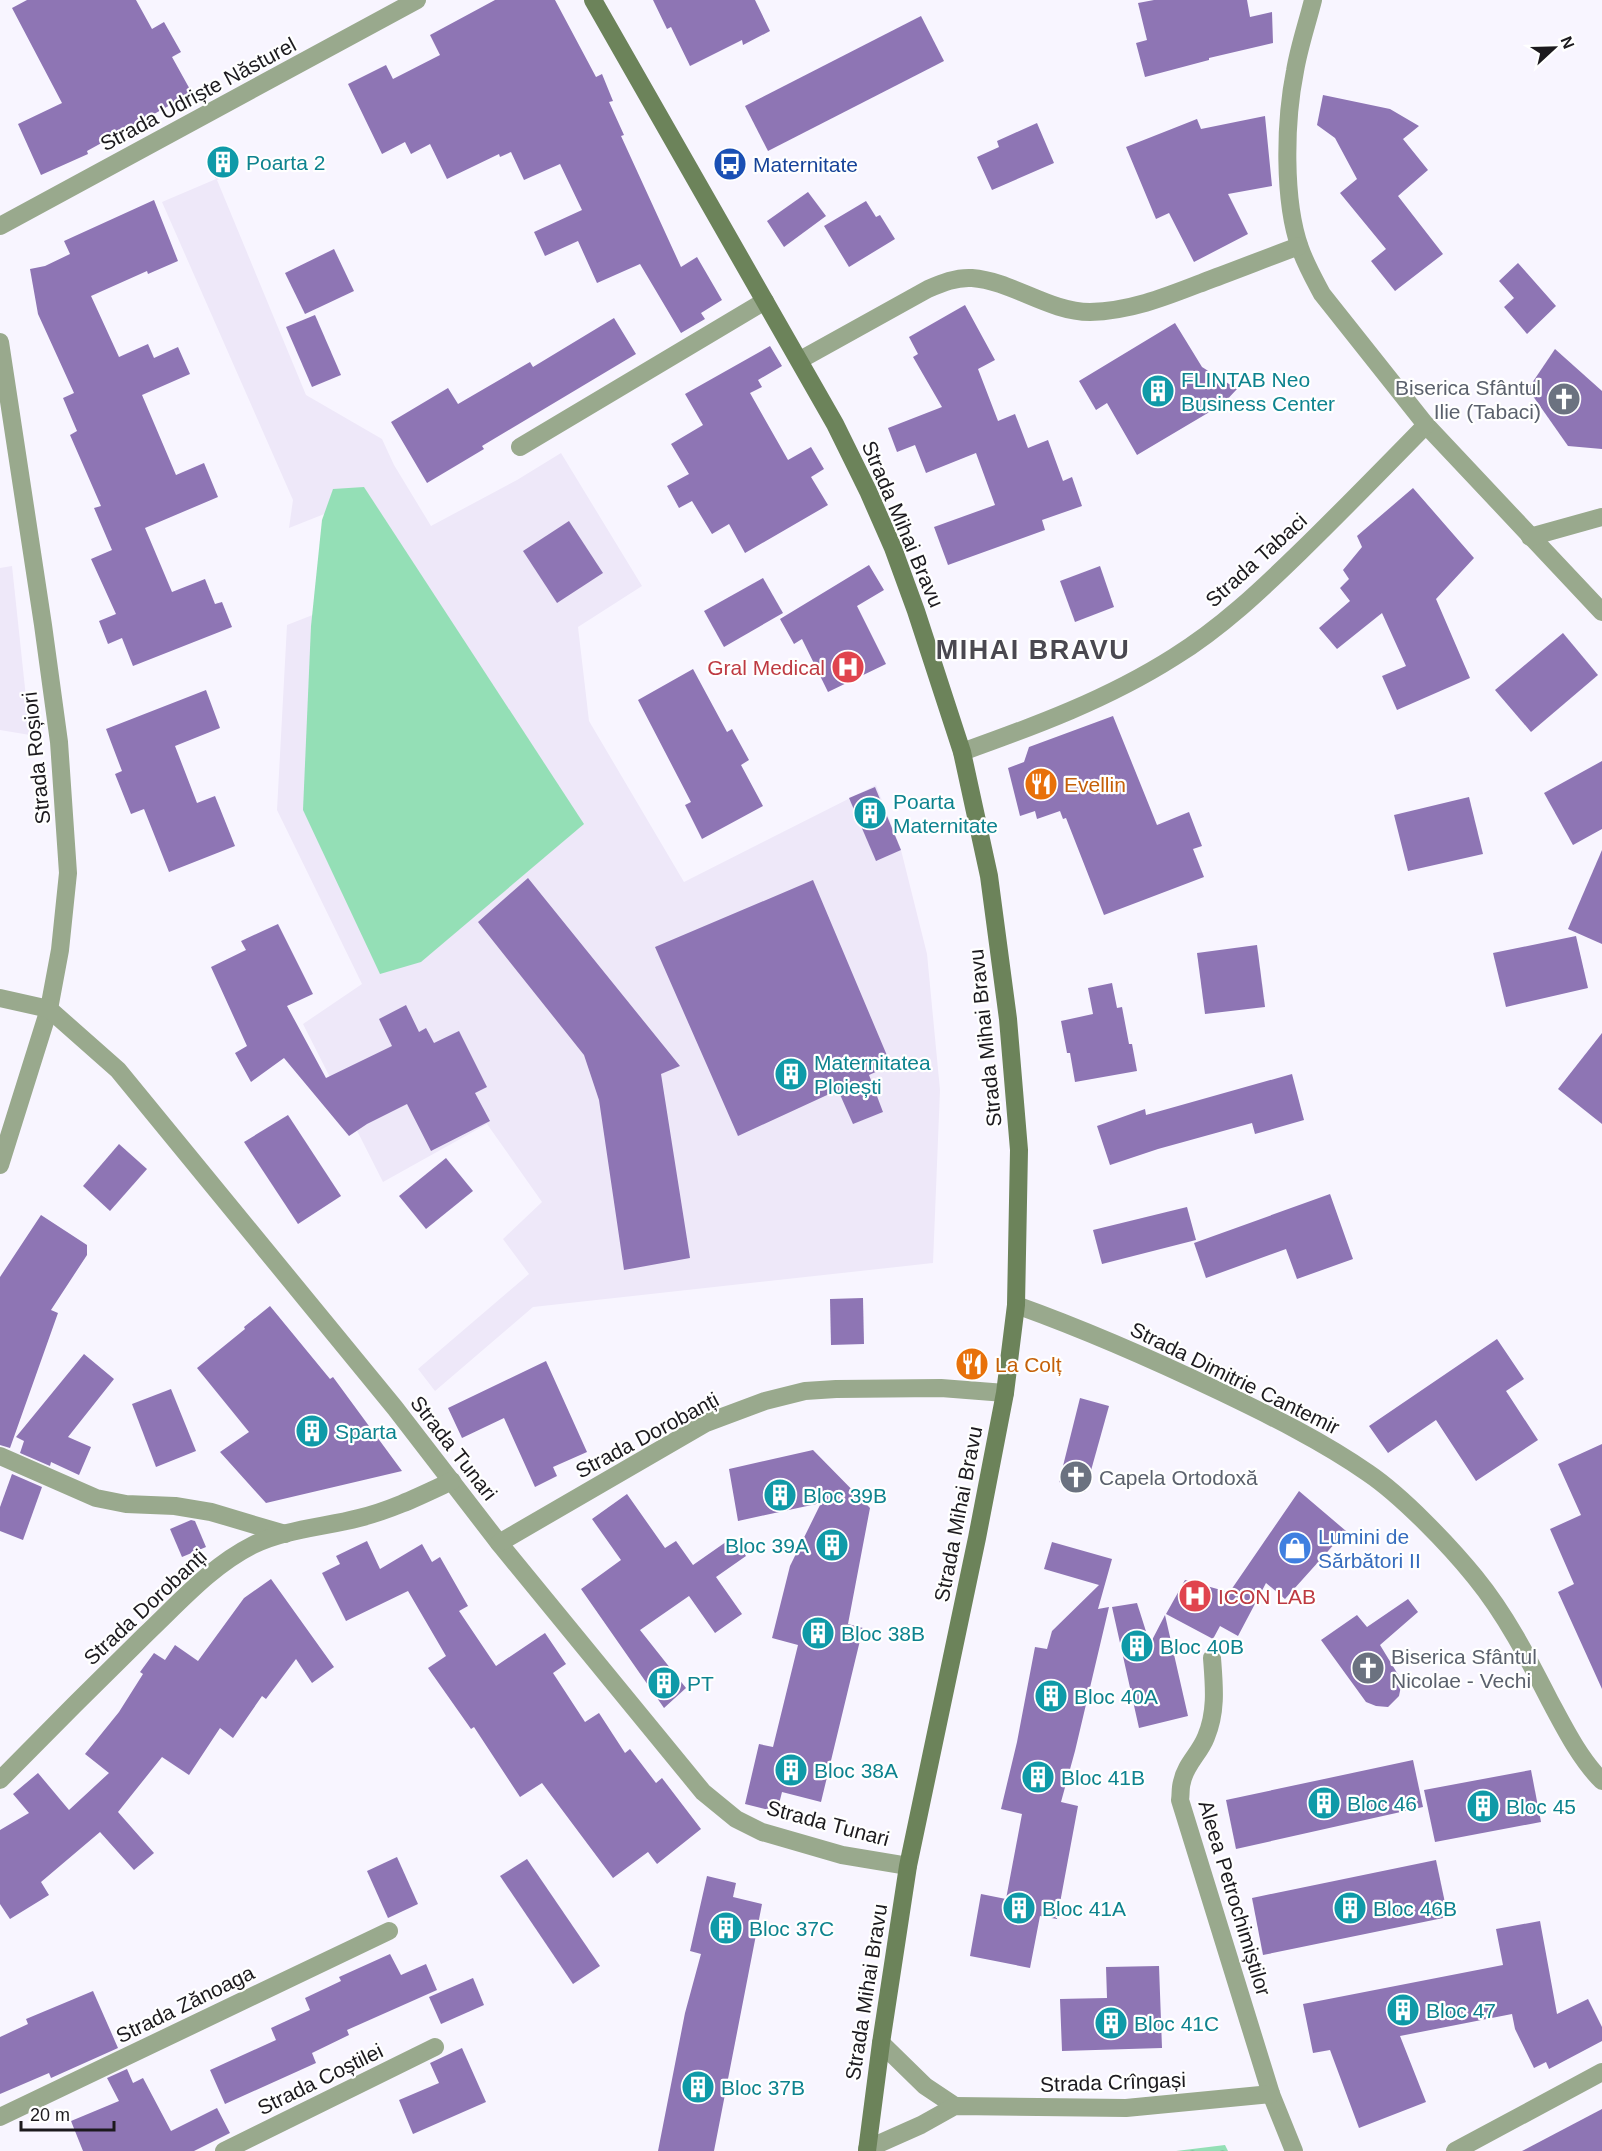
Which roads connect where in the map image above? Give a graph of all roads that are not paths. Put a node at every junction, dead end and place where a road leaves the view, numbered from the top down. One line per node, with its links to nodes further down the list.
1 (417, 0): 4 (street, Strada Udriște Năsturel)
2 (593, 0): 6 (main road, Strada Mihai Bravu)
3 (1313, 0): 5 (street)
4 (0, 226)
5 (1299, 246): 8 (street); 9 (street)
6 (765, 301): 8 (main road, Strada Mihai Bravu); 10 (street)
7 (0, 342): 16 (street, Strada Roșiori)
8 (800, 360): 14 (main road, Strada Mihai Bravu)
9 (1425, 425): 12 (street); 14 (street, Strada Tabaci)
10 (520, 447)
11 (1602, 517): 12 (street)
12 (1530, 537): 13 (street)
13 (1602, 612)
14 (962, 752): 18 (main road, Strada Mihai Bravu)
15 (0, 998): 16 (street, Strada Tunari)
16 (49, 1009): 17 (street, Strada Roșiori); 21 (street, Strada Tunari)
17 (0, 1165)
18 (1016, 1305): 19 (main road, Strada Mihai Bravu); 26 (street, Strada Dimitrie Cantemir)
19 (1005, 1393): 23 (street, Strada Dorobanți); 27 (main road, Strada Mihai Bravu)
20 (0, 1456): 22 (street)
21 (452, 1481): 22 (street, Strada Dorobanți); 23 (street, Strada Tunari)
22 (285, 1534): 25 (street, Strada Dorobanți)
23 (499, 1543): 27 (street, Strada Tunari)
24 (1212, 1658): 32 (street, Aleea Petrochimiștilor)
25 (0, 1780)
26 (1602, 1781)
27 (908, 1866): 29 (main road, Strada Mihai Bravu)
28 (389, 1931): 34 (street, Strada Zănoaga)
29 (881, 2043): 33 (street); 35 (main road, Strada Mihai Bravu)
30 (435, 2047): 36 (street, Strada Coștilei)
31 (1602, 2072): 38 (street)
32 (1271, 2094): 33 (street, Strada Crîngași); 37 (street, Aleea Petrochimiștilor)
33 (955, 2106): 35 (street, Strada Crîngași)
34 (0, 2117)
35 (867, 2150)
36 (224, 2151)
37 (1294, 2151)
38 (1455, 2151)

